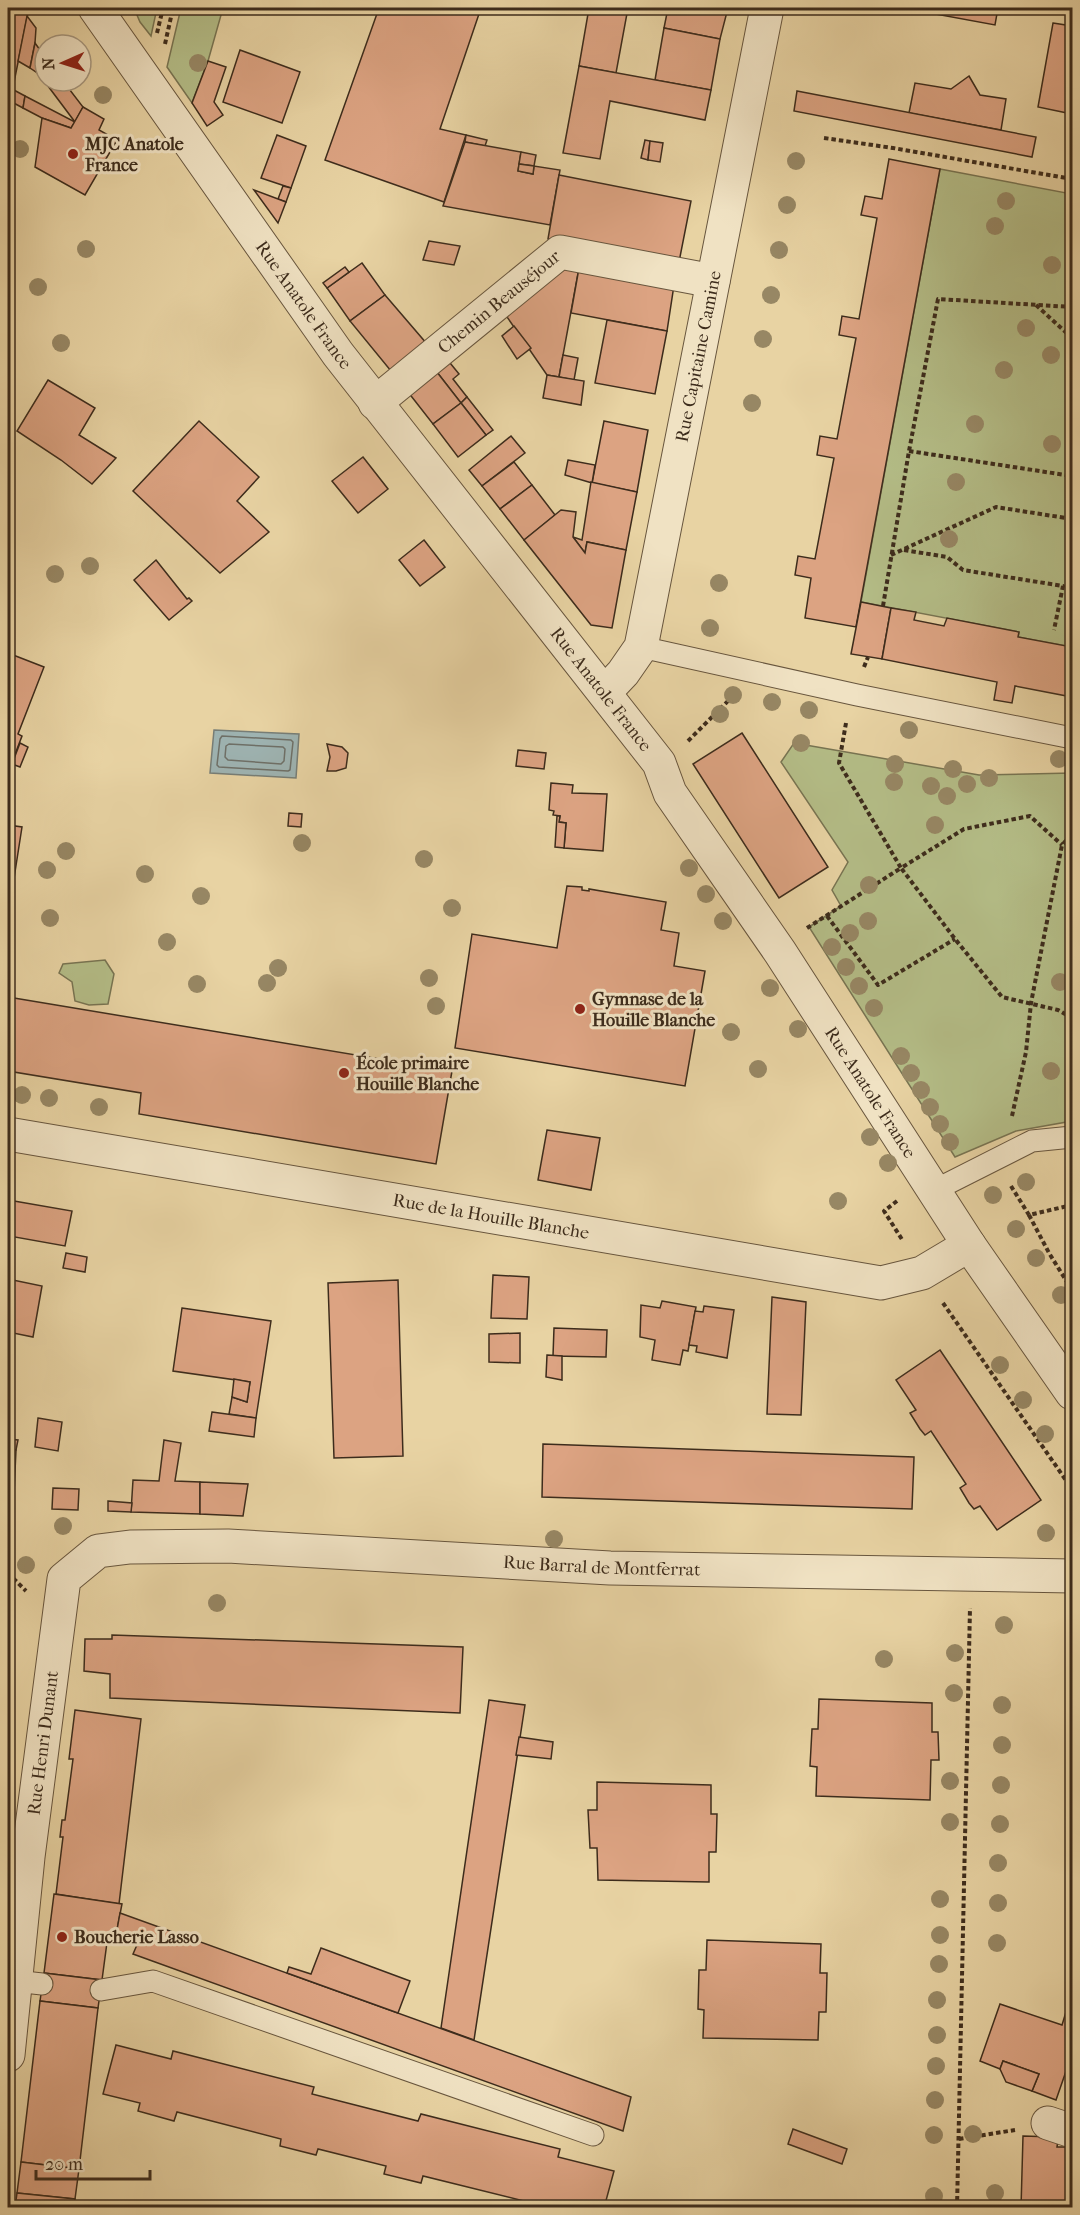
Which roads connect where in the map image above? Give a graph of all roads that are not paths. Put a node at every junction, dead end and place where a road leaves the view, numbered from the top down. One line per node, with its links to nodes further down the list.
1 (95, 8): 4 (street, Rue Anatole France)
2 (767, 8): 3 (street, Rue Capitaine Camine)
3 (713, 281): 4 (street, Chemin Beauséjour); 5 (street, Rue Capitaine Camine)
4 (375, 403): 6 (street, Rue Anatole France)
5 (641, 647): 6 (street, Rue Capitaine Camine); 7 (lane)
6 (604, 692): 10 (street, Rue Anatole France)
7 (1072, 738)
8 (8, 1134): 11 (street, Rue de la Houille Blanche)
9 (1072, 1137): 10 (lane)
10 (933, 1191): 11 (street, Rue Anatole France)
11 (969, 1245): 12 (street, Rue Anatole France)
12 (1072, 1393)
13 (130, 1547): 14 (street, Rue Barral de Montferrat); 16 (street, Rue Henri Dunant)
14 (1072, 1576)
15 (101, 1990): 17 (lane)
16 (8, 2055)
17 (593, 2135)

